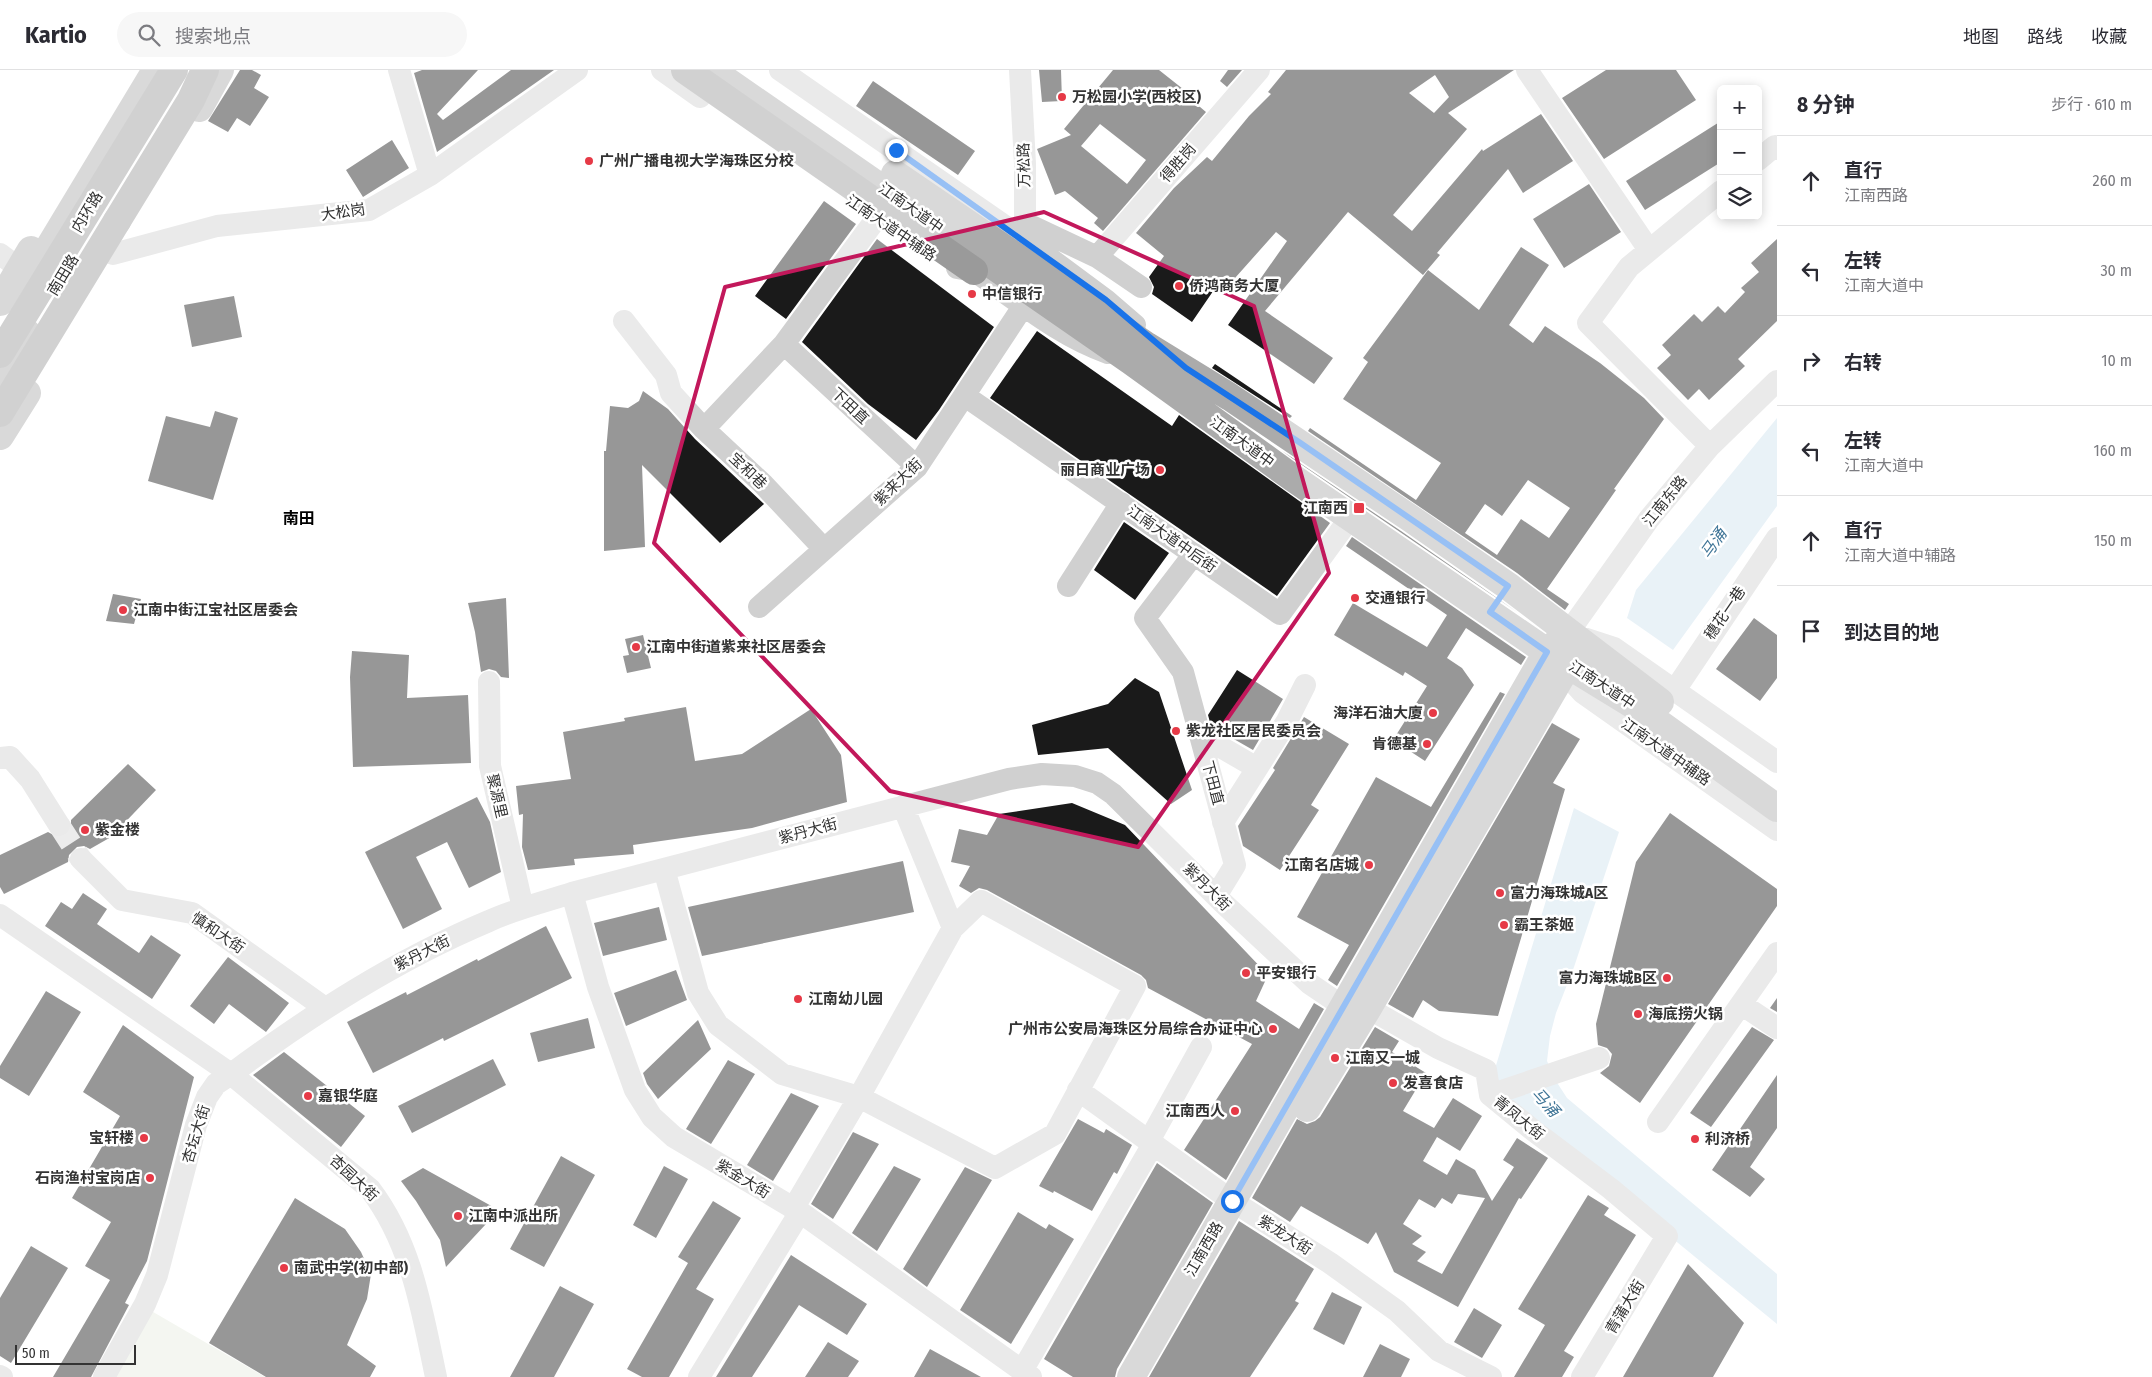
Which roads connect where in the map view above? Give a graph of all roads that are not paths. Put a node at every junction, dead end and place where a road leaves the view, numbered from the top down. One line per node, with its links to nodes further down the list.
1 (174, 70): 36 (highway, 内环路)
2 (189, 70): 33 (main road, 南田路)
3 (205, 70): 42 (highway, bridge)
4 (220, 70): 24 (main road)
5 (399, 70): 19 (street)
6 (577, 70): 19 (street, 大松岗)
7 (662, 70): 21 (street, 江南大道中辅路)
8 (685, 70): 27 (highway)
9 (711, 70): 27 (main road, 江南大道中)
10 (744, 70): 16 (main road, 江南大道中)
11 (780, 70): 16 (street)
12 (1020, 70): 22 (street, 万松路)
13 (1259, 70): 25 (street, 得胜岗)
14 (1527, 70): 23 (street)
15 (144, 72): 26 (main road); 32 (highway, 内环路); 34 (main road, 南田路)
16 (792, 91): 22 (main road, 江南大道中)
17 (1777, 149): 18 (street)
18 (1762, 157)
19 (430, 175): 24 (street, 大松岗)
20 (1717, 194): 23 (street)
21 (876, 219): 27 (street, 江南大道中辅路); 35 (street)
22 (1021, 240): 25 (street); 53 (main road, 江南大道中)
23 (1649, 250): 45 (street)
24 (113, 254): 38 (main road)
25 (1097, 257): 28 (street)
26 (10, 261): 29 (main road)
27 (978, 264): 30 (street, 江南大道中辅路); 37 (main road, 江南大道中)
28 (1141, 287)
29 (0, 302)
30 (1024, 305): 37 (street, 江南大道中辅路); 41 (street, 紫来大街)
31 (624, 321): 43 (street, 宝和巷)
32 (0, 324)
33 (33, 325): 38 (main road); 39 (main road, 南田路)
34 (0, 329)
35 (784, 344): 43 (street); 46 (street, 下田直)
36 (0, 354)
37 (1131, 361): 48 (main road, 江南大道中)
38 (45, 363): 44 (main road)
39 (0, 378)
40 (1777, 381): 45 (street, 江南东路)
41 (965, 396): 46 (street, 紫来大街); 47 (street, 江南大道中后街)
42 (0, 413)
43 (704, 429): 50 (street, 宝和巷)
44 (0, 436)
45 (1710, 446): 56 (street, 江南东路)
46 (917, 467): 50 (street, 紫来大街)
47 (1120, 503): 51 (street, 江南大道中后街); 52 (street)
48 (1350, 518): 51 (street, 江南大道中后街); 55 (main road, 江南大道中)
49 (1777, 538): 60 (street, 穗花一巷)
50 (824, 549): 54 (street, 紫来大街)
51 (1194, 554): 61 (street, 下田直)
52 (1068, 586)
53 (1508, 586): 55 (main road); 56 (main road, 江南大道中)
54 (759, 607)
55 (1490, 612): 57 (main road, 江南大道中)
56 (1568, 633): 57 (main road, 江南西路); 60 (street, 江南大道中辅路); 62 (main road, 江南大道中)
57 (1558, 657): 62 (main road, 江南大道中); 81 (main road, 江南西路)
58 (489, 682): 76 (street, 聚源里)
59 (1305, 685): 65 (street)
60 (1675, 690): 62 (street, 江南大道中辅路)
61 (1200, 735): 65 (street); 69 (street, 下田直)
62 (1690, 735): 64 (street, 江南大道中辅路); 66 (main road, 江南大道中); 68 (main road, 江南大道中); 71 (street, 江南大道中辅路)
63 (0, 758): 70 (street)
64 (1777, 762)
65 (1257, 768): 69 (street)
66 (1777, 786)
67 (903, 806): 73 (street, 紫丹大街); 75 (street, 紫丹大街); 78 (street)
68 (1777, 808)
69 (1224, 822): 75 (street, 下田直)
70 (59, 825)
71 (1777, 830)
72 (81, 860): 82 (street, 慎和大街)
73 (664, 869): 74 (street, 紫丹大街); 89 (street)
74 (572, 893): 76 (street, 紫丹大街); 93 (street, 紫金大街)
75 (1216, 896): 81 (street, 紫丹大街)
76 (523, 908): 82 (street, 紫丹大街)
77 (0, 915): 86 (street)
78 (953, 928): 87 (street); 89 (street)
79 (1777, 953): 80 (street)
80 (1741, 1004): 83 (street); 90 (street)
81 (1356, 1007): 88 (street, 青凤大街); 92 (main road, 江南西路)
82 (326, 1008): 86 (street, 紫丹大街)
83 (1777, 1028)
84 (1201, 1047): 91 (street)
85 (1599, 1058): 88 (street)
86 (230, 1074): 96 (street, 杏坛大街); 97 (street, 杏园大街)
87 (1078, 1090): 89 (street); 91 (street, 紫龙大街)
88 (1492, 1094): 94 (street, 青凤大街)
89 (859, 1097): 93 (street)
90 (1658, 1122)
91 (1151, 1143): 92 (street, 紫龙大街); 95 (street)
92 (1238, 1205): 99 (main road, 江南西路); 100 (main road); 101 (street, 紫龙大街)
93 (797, 1210): 95 (street, 紫金大街); 98 (street)
94 (1667, 1236): 102 (street, 青蒲大街)
95 (1027, 1374)
96 (104, 1377)
97 (436, 1377)
98 (699, 1377)
99 (1131, 1377)
100 (1151, 1377)
101 (1491, 1377)
102 (1582, 1377)

